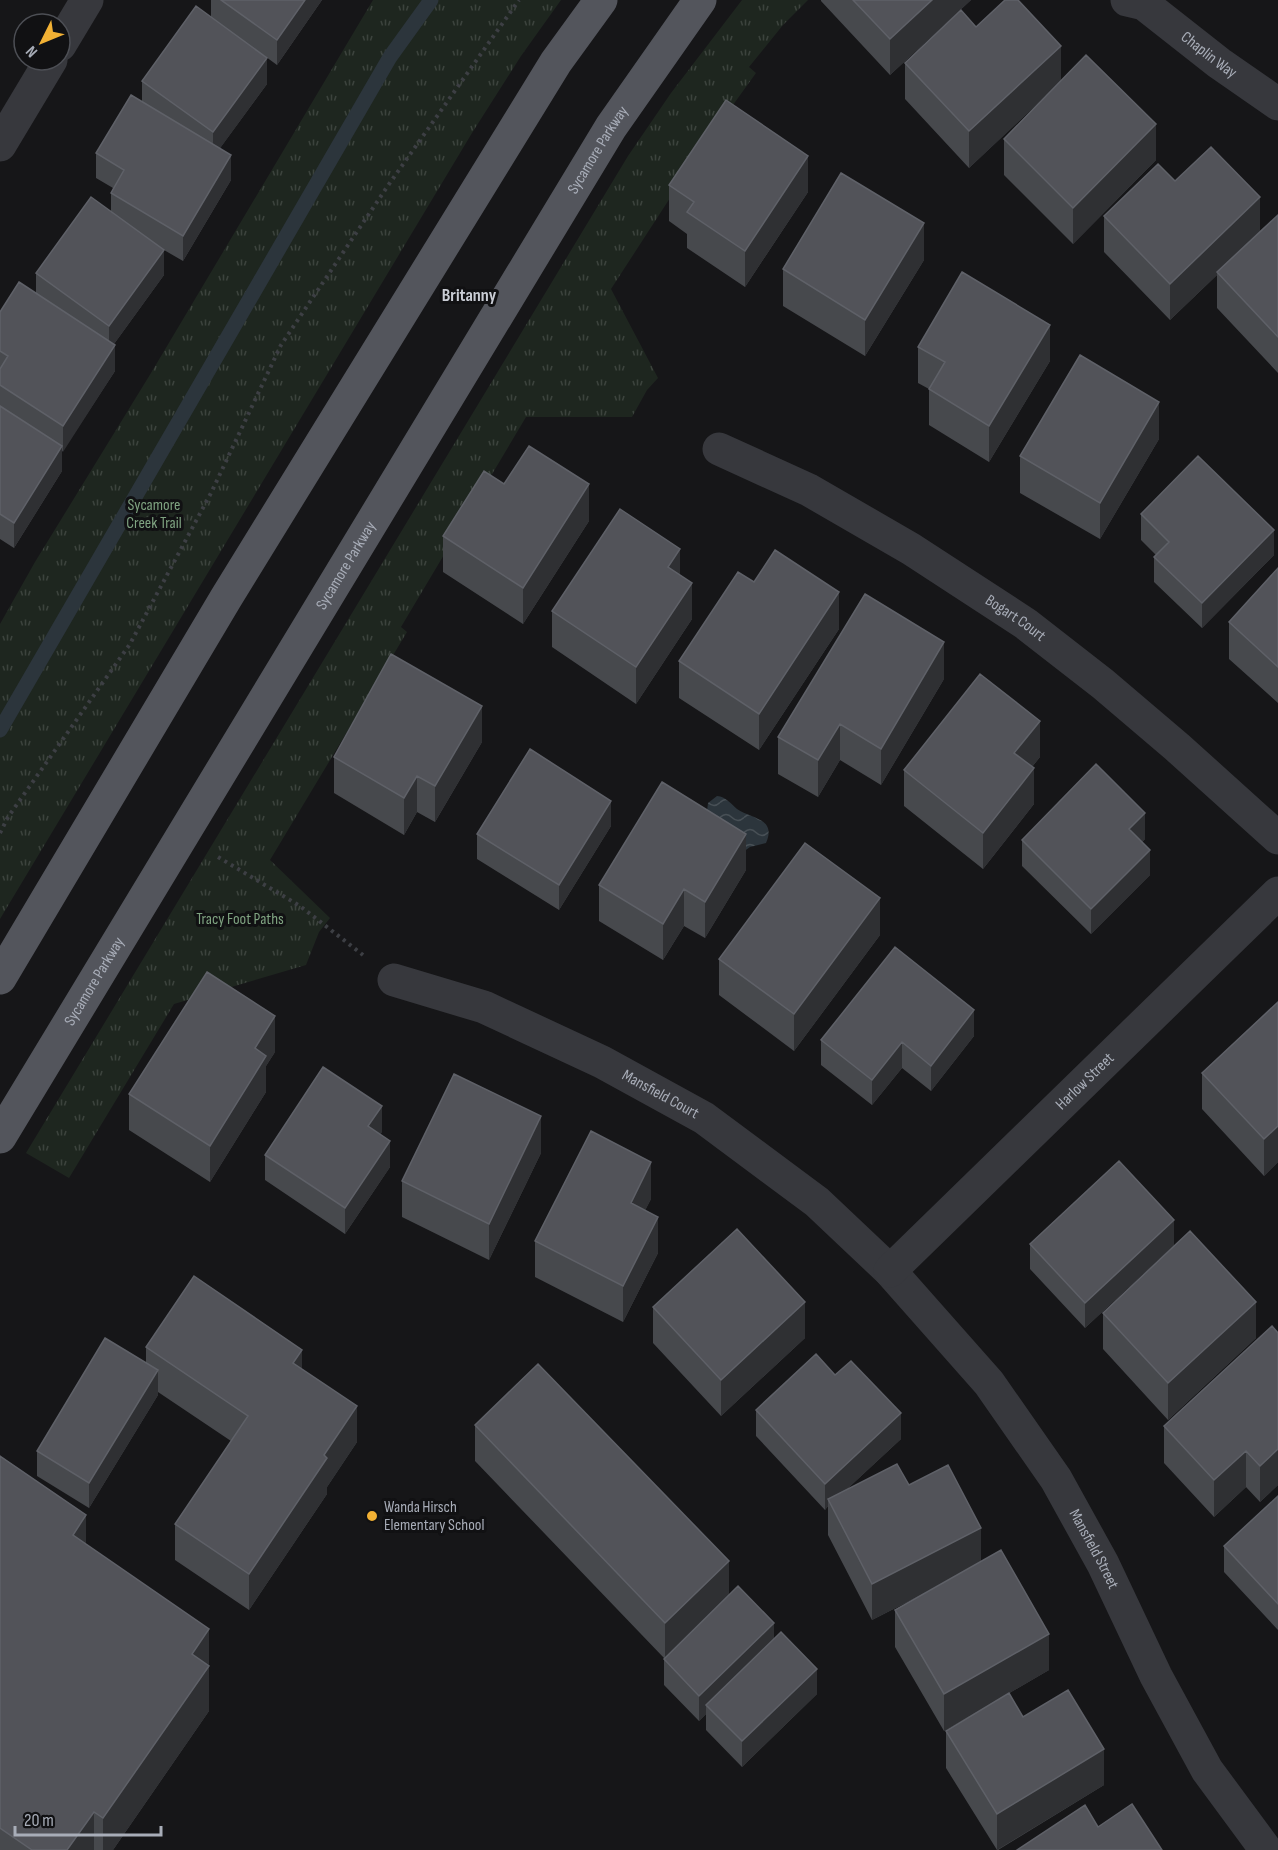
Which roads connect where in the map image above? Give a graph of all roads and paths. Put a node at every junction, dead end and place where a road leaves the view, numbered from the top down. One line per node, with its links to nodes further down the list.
1 (87, 0): 6 (street)
2 (519, 0): 11 (path)
3 (601, 0): 15 (main road)
4 (700, 0): 12 (main road, Sycamore Parkway)
5 (1138, 1): 8 (street, Chaplin Way)
6 (72, 25)
7 (44, 72): 9 (street)
8 (1278, 104)
9 (0, 145)
10 (719, 448): 13 (street, Bogart Court)
11 (0, 833)
12 (183, 834): 16 (path); 17 (main road, Sycamore Parkway)
13 (1278, 838)
14 (1278, 893): 18 (street, Harlow Street)
15 (0, 978)
16 (394, 980): 18 (street, Mansfield Court)
17 (0, 1137)
18 (890, 1271): 19 (street, Mansfield Street)
19 (1266, 1850)

